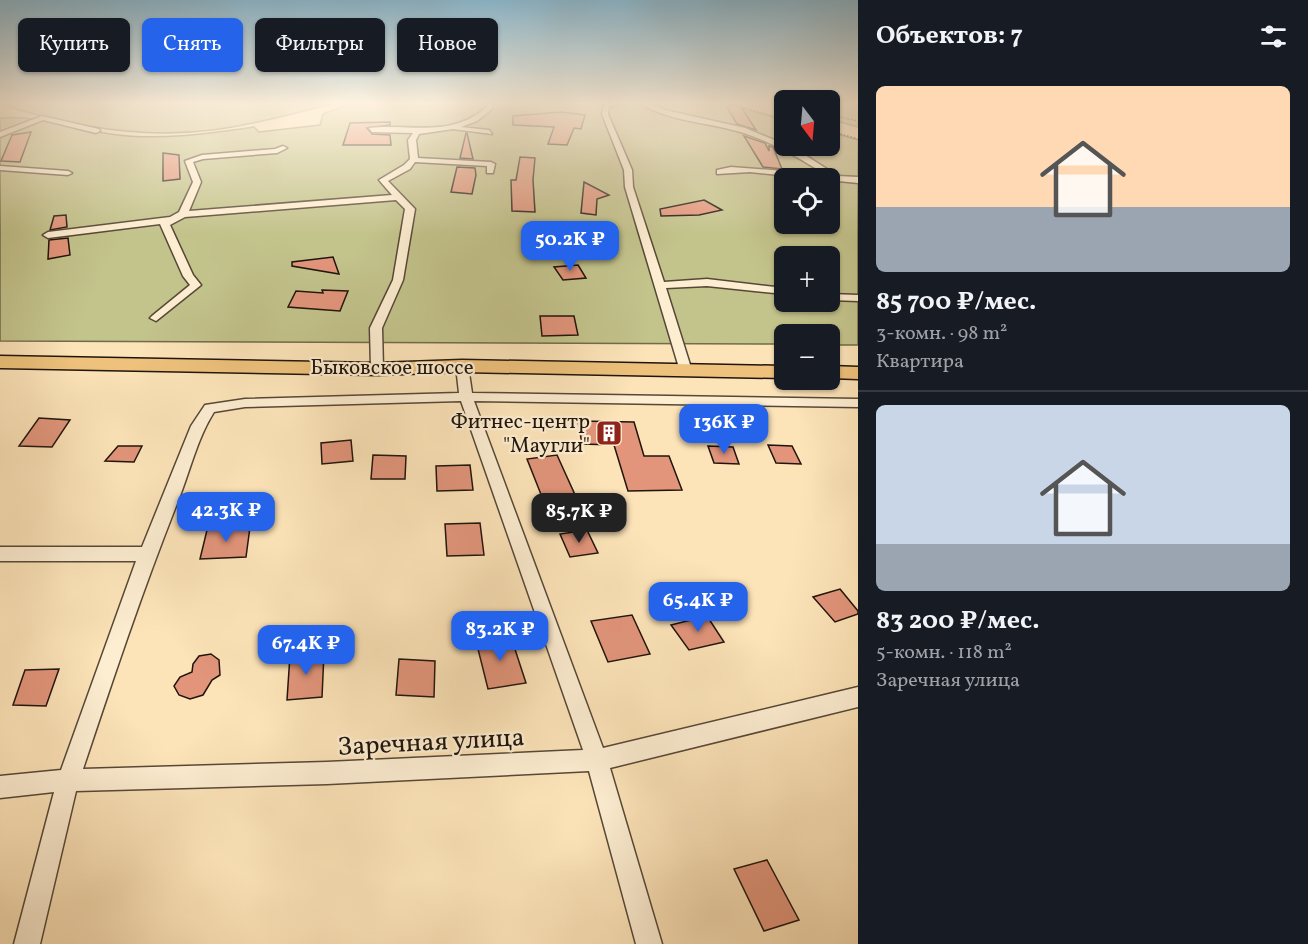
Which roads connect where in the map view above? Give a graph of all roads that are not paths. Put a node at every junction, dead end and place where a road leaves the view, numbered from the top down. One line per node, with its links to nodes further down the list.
1 (412, 146): 5 (street)
2 (618, 146): 18 (street)
3 (781, 146): 7 (street)
4 (283, 148): 15 (street)
5 (413, 160): 8 (street); 14 (street)
6 (0, 168): 11 (street)
7 (820, 168)
8 (490, 171)
9 (720, 172): 10 (street)
10 (774, 172)
11 (68, 173)
12 (840, 178): 13 (street)
13 (858, 180)
14 (397, 197): 15 (street); 25 (street)
15 (183, 214): 16 (street)
16 (172, 220): 17 (street); 22 (street)
17 (48, 235)
18 (660, 286): 19 (street); 26 (street)
19 (774, 290)
20 (840, 297): 21 (street)
21 (858, 298)
22 (156, 318)
23 (0, 362): 25 (main road, Быковское шоссе)
24 (462, 366): 25 (main road, Быковское шоссе); 26 (main road, Быковское шоссе); 30 (street)
25 (377, 369)
26 (686, 370): 27 (main road, Быковское шоссе)
27 (774, 372)
28 (840, 372): 29 (main road)
29 (858, 373)
30 (466, 398): 31 (street); 33 (street); 35 (street)
31 (858, 403)
32 (0, 554): 33 (street)
33 (147, 554): 36 (street)
34 (858, 697): 35 (street, Заречная улица)
35 (597, 760): 36 (street, Заречная улица); 39 (street)
36 (68, 780): 37 (street, Заречная улица); 38 (street)
37 (0, 788)
38 (27, 944)
39 (649, 944)

